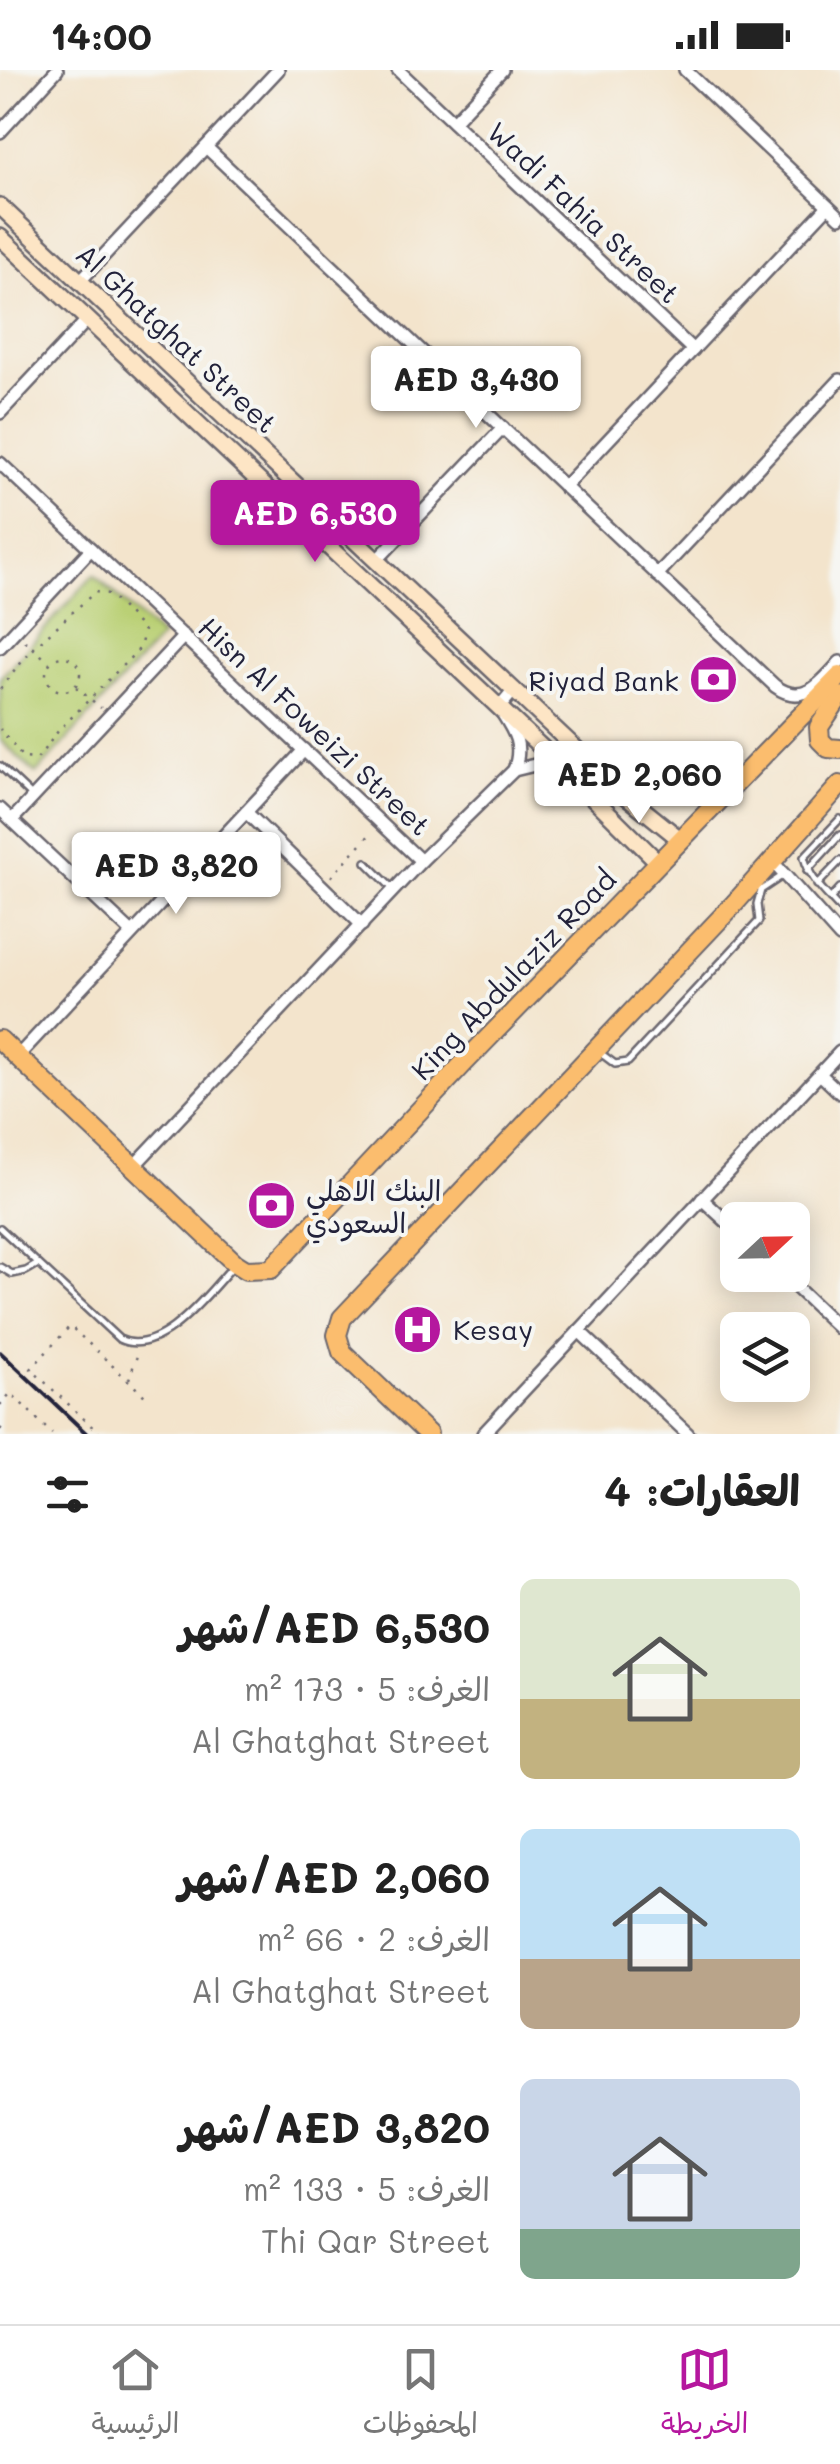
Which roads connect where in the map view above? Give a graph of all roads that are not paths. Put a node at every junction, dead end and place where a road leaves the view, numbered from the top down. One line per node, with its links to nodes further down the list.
1 (57, 70): 7 (street)
2 (278, 70): 8 (street)
3 (398, 70): 6 (street, Wadi Fahia Street)
4 (502, 70): 6 (street)
5 (685, 70): 10 (street)
6 (453, 122): 17 (street, Wadi Fahia Street)
7 (0, 132)
8 (206, 147): 15 (street); 20 (street)
9 (0, 206): 13 (street, Al Ghatghat Street)
10 (828, 206): 11 (street); 17 (street)
11 (840, 217)
12 (0, 237): 14 (street, Al Ghatghat Street)
13 (48, 251): 14 (street); 15 (street, Al Ghatghat Street)
14 (32, 268): 16 (street, Al Ghatghat Street)
15 (80, 281): 24 (street, Al Ghatghat Street)
16 (88, 320): 19 (street); 32 (street, Al Ghatghat Street)
17 (693, 350): 22 (street)
18 (840, 380): 25 (street)
19 (0, 413)
20 (503, 428): 22 (street); 24 (street)
21 (0, 462): 23 (street, Hisn Al Foweizi Street)
22 (564, 487): 25 (street)
23 (92, 549): 26 (street, Hisn Al Foweizi Street); 27 (street)
24 (377, 560): 30 (street, Al Ghatghat Street)
25 (657, 575): 28 (street)
26 (184, 636): 34 (street, Hisn Al Foweizi Street); 41 (street)
27 (0, 647)
28 (840, 662)
29 (840, 676): 48 (main road, King Abdulaziz Road)
30 (515, 690): 32 (street); 37 (street, Al Ghatghat Street)
31 (840, 696): 33 (main road)
32 (499, 708): 35 (street, Al Ghatghat Street); 38 (street)
33 (840, 749)
34 (304, 750): 43 (street); 49 (street, Hisn Al Foweizi Street)
35 (556, 762): 37 (street); 38 (street); 44 (street, Al Ghatghat Street)
36 (0, 766): 41 (lane)
37 (597, 767): 40 (street, Al Ghatghat Street)
38 (514, 770): 49 (street)
39 (840, 784): 53 (main road)
40 (625, 794): 44 (street); 48 (street, Al Ghatghat Street)
41 (34, 798): 45 (street)
42 (0, 809): 45 (street)
43 (246, 812): 60 (street); 61 (street)
44 (608, 814): 52 (street, Al Ghatghat Street)
45 (12, 820): 61 (street)
46 (840, 820): 54 (lane)
47 (840, 835): 54 (lane)
48 (681, 840): 52 (main road, King Abdulaziz Road)
49 (421, 861): 57 (street)
50 (840, 861): 55 (lane)
51 (366, 862): 57 (lane)
52 (658, 864): 73 (main road, King Abdulaziz Road)
53 (778, 868): 62 (street); 64 (main road); 64 (lane)
54 (808, 871): 55 (lane)
55 (817, 886): 58 (lane)
56 (840, 888): 58 (lane)
57 (394, 890): 60 (street)
58 (830, 899): 59 (lane)
59 (840, 910)
60 (362, 925): 69 (street)
61 (132, 933): 66 (street)
62 (840, 937)
63 (0, 1040): 66 (main road)
64 (596, 1050): 79 (main road)
65 (840, 1052): 67 (street)
66 (18, 1056): 69 (main road)
67 (820, 1074): 68 (street); 70 (street)
68 (840, 1093)
69 (134, 1166): 73 (main road)
70 (702, 1199): 71 (street); 78 (street)
71 (720, 1216)
72 (0, 1228): 74 (lane)
73 (234, 1263): 74 (lane)
74 (38, 1264): 75 (lane)
75 (0, 1267)
76 (801, 1292): 77 (street)
77 (840, 1329)
78 (579, 1330): 80 (street); 81 (street)
79 (428, 1434)
80 (483, 1434)
81 (688, 1434)

